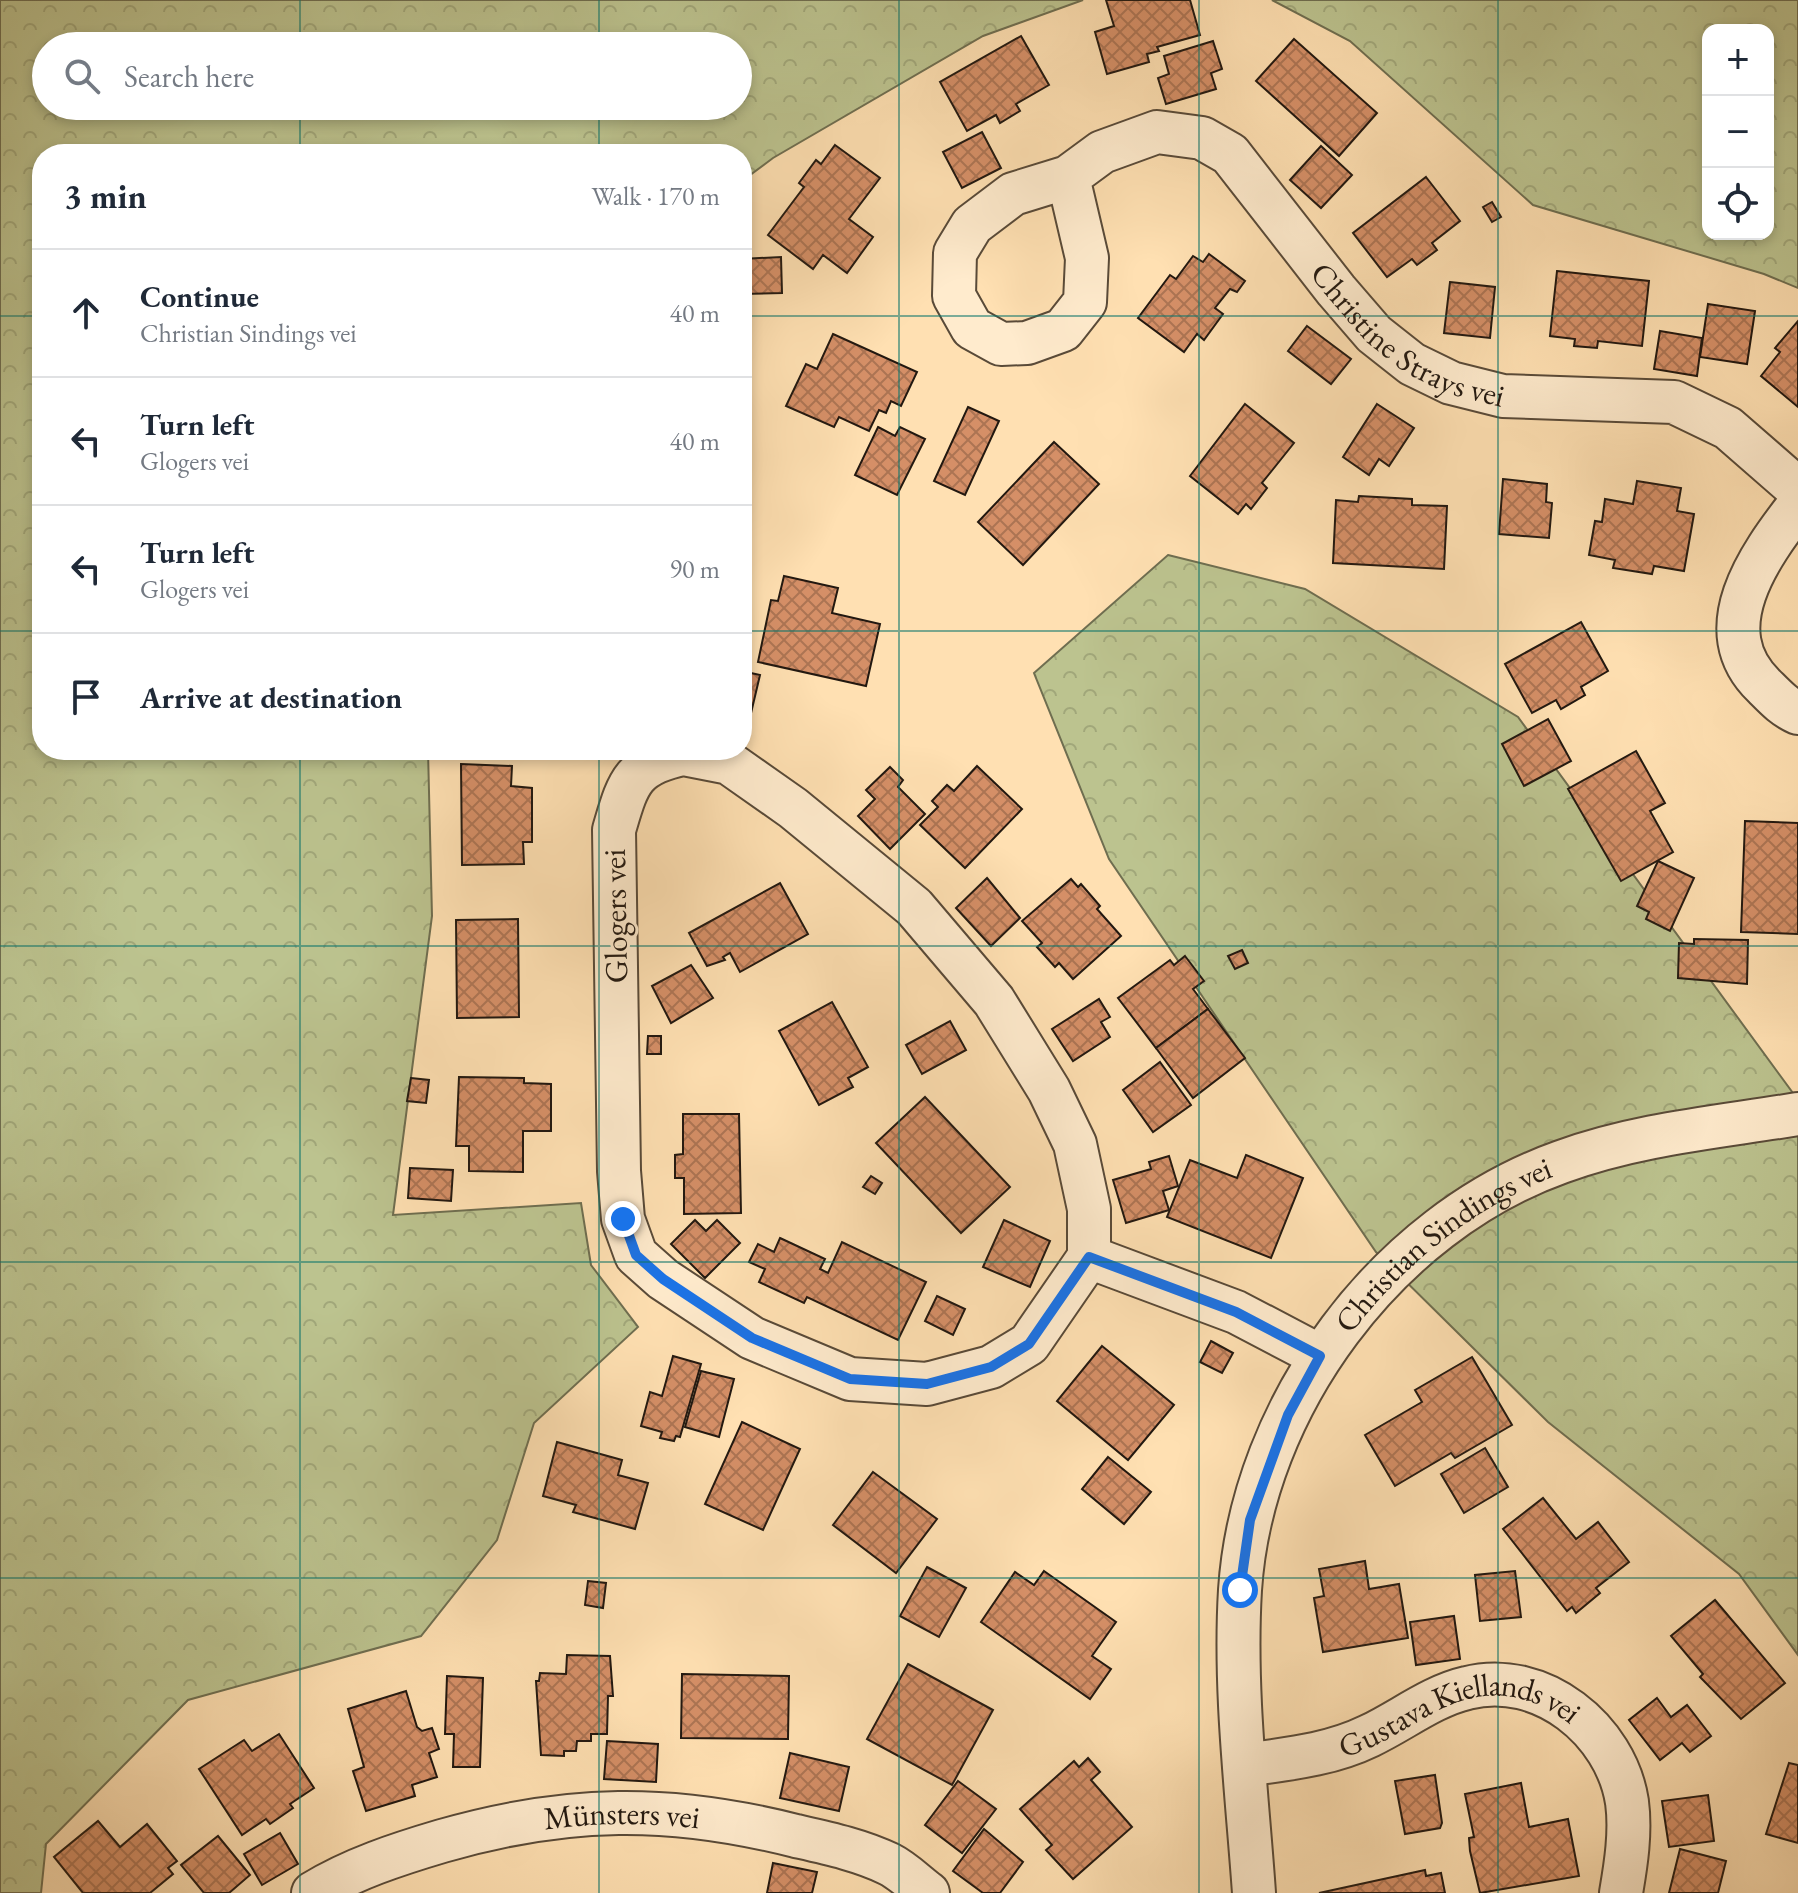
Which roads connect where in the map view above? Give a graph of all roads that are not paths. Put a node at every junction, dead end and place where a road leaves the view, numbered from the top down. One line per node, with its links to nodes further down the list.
1 (1068, 177): 2 (street, Christine Strays vei)
2 (1798, 489)
3 (1798, 506): 4 (street)
4 (1798, 713)
5 (652, 760): 8 (street, Glogers vei)
6 (714, 760): 8 (street, Glogers vei)
7 (1798, 1114): 9 (street, Christian Sindings vei)
8 (1089, 1257): 9 (street)
9 (1320, 1356): 10 (street, Christian Sindings vei)
10 (1245, 1765): 13 (street, Christian Sindings vei); 14 (street, Gustava Kiellands vei)
11 (313, 1893): 12 (street, Münsters vei)
12 (928, 1893)
13 (1254, 1893)
14 (1621, 1893)

